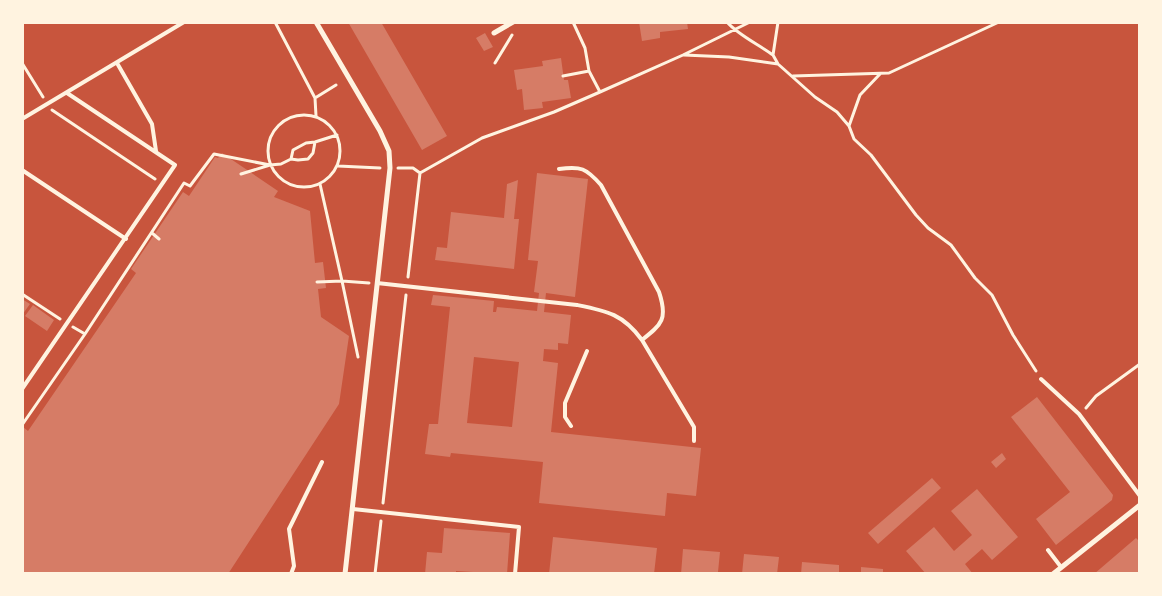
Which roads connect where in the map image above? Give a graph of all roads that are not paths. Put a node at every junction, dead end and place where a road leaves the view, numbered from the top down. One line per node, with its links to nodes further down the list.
1 (184, 22): 5 (lane)
2 (316, 22): 12 (street)
3 (513, 22): 4 (street)
4 (494, 33)
5 (116, 63): 6 (lane); 8 (lane)
6 (67, 93): 7 (lane); 8 (lane)
7 (22, 119)
8 (156, 152): 11 (lane)
9 (559, 169): 13 (lane)
10 (22, 170): 11 (lane)
11 (126, 238): 16 (lane)
12 (377, 283): 13 (lane); 22 (street)
13 (642, 340): 18 (lane)
14 (588, 350): 17 (lane)
15 (1041, 379): 20 (lane)
16 (22, 389)
17 (571, 426)
18 (694, 441)
19 (322, 462): 25 (lane)
20 (1140, 496)
21 (1140, 505): 24 (street)
22 (353, 509): 26 (street); 27 (lane)
23 (1048, 550): 24 (lane)
24 (1062, 567): 28 (street)
25 (291, 574)
26 (346, 574)
27 (516, 574)
28 (1053, 574)

